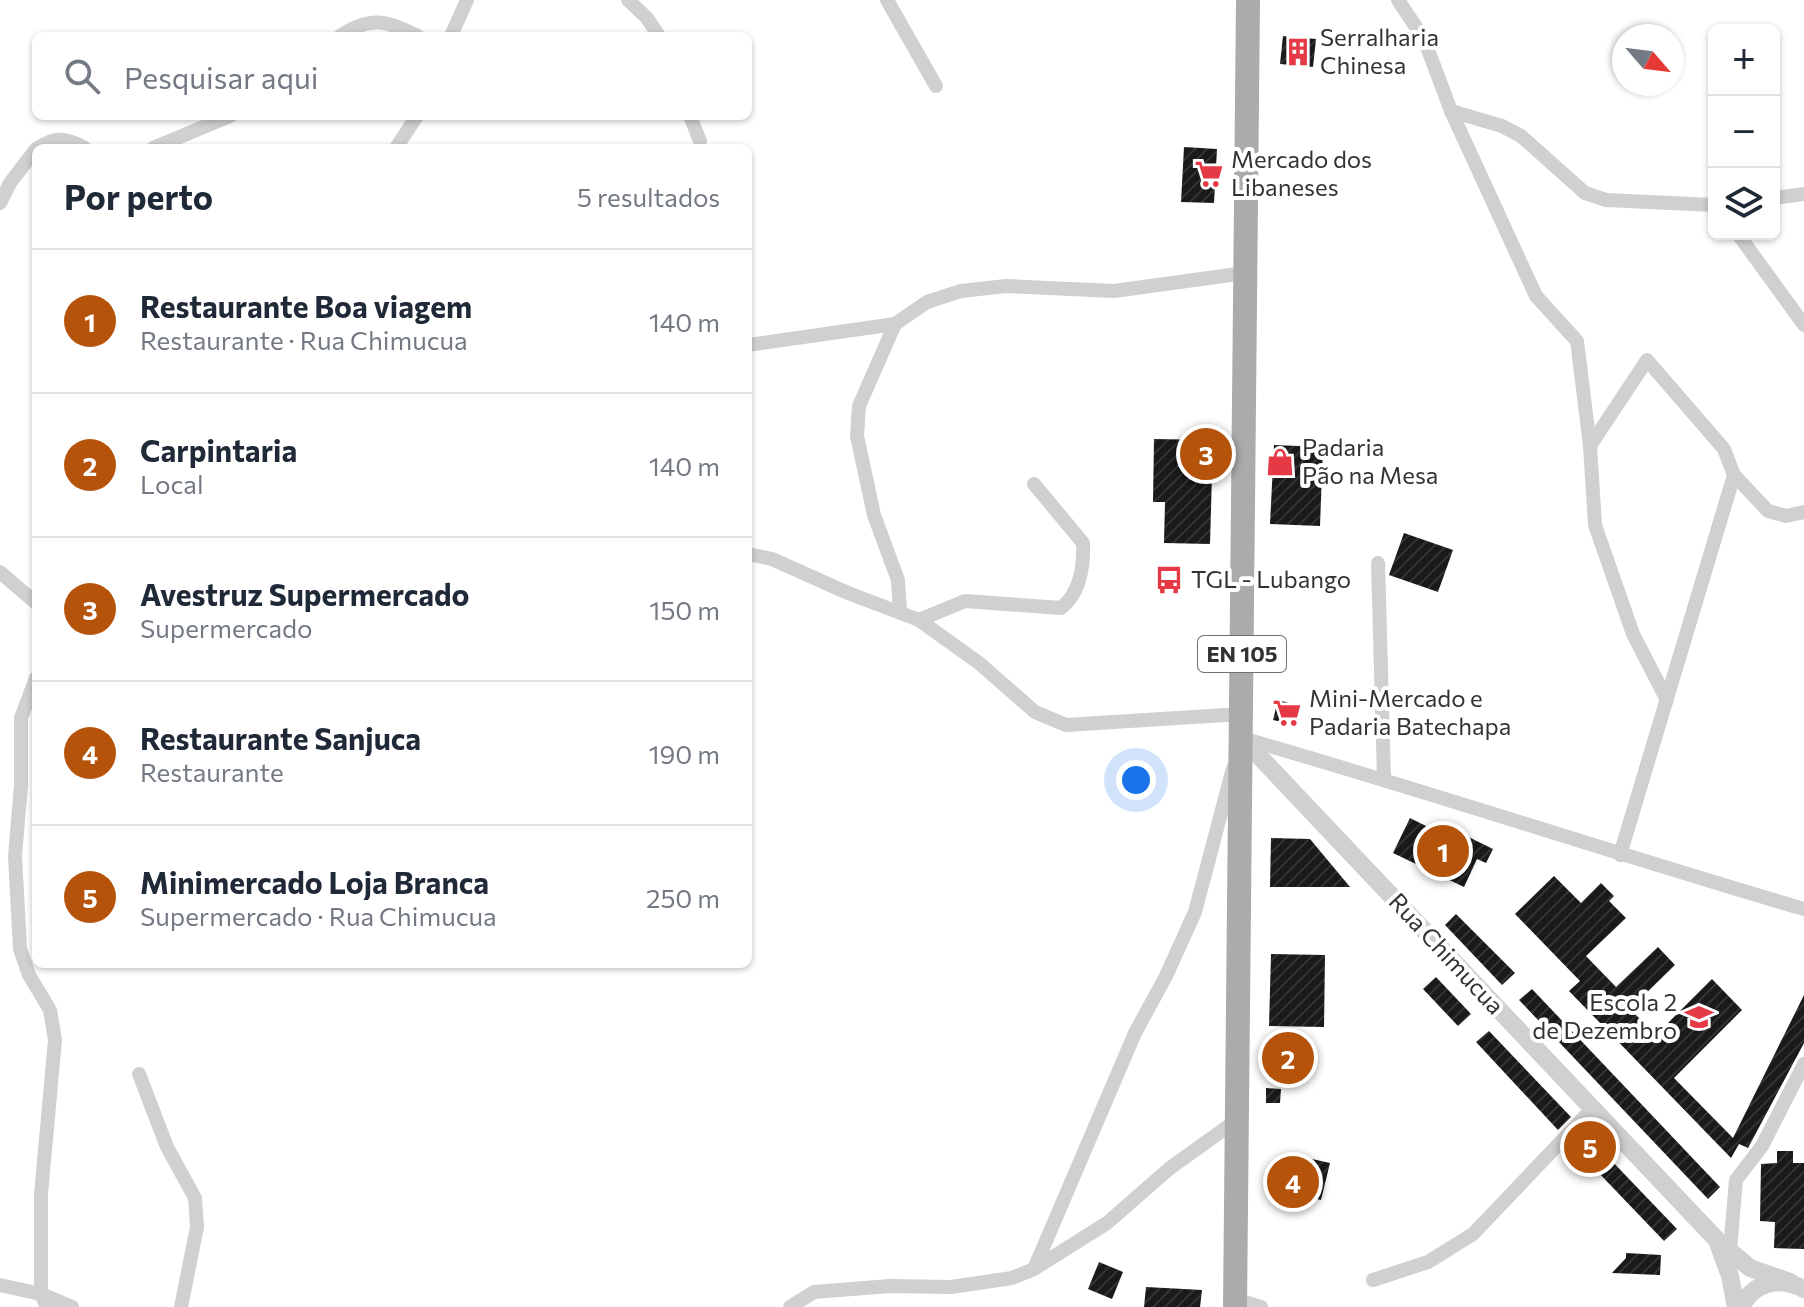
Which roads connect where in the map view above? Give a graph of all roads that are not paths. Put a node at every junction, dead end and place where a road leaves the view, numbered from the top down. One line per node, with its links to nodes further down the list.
1 (467, 0): 8 (street)
2 (628, 0): 9 (street)
3 (887, 0): 10 (street)
4 (1248, 0): 26 (main road, EN 105)
5 (1398, 0): 11 (street)
6 (346, 32): 7 (street)
7 (409, 32)
8 (453, 32)
9 (656, 32)
10 (936, 86)
11 (1451, 111): 24 (street); 30 (street)
12 (220, 120): 18 (street)
13 (414, 120): 19 (street)
14 (692, 120): 15 (street)
15 (700, 141)
16 (44, 144): 17 (street)
17 (78, 144)
18 (163, 144)
19 (399, 144)
20 (32, 154): 23 (street)
21 (1804, 194): 22 (street)
22 (1780, 197)
23 (0, 203)
24 (1708, 205)
25 (1742, 240): 28 (street)
26 (1245, 273): 27 (street); 42 (main road, EN 105)
27 (895, 324): 29 (street); 38 (street)
28 (1804, 325)
29 (752, 344)
30 (1590, 446): 31 (street); 41 (street)
31 (1734, 475): 33 (street); 41 (street)
32 (1034, 484): 39 (street)
33 (1804, 512)
34 (752, 555): 38 (street)
35 (1378, 563): 43 (street)
36 (0, 572): 37 (street)
37 (32, 600)
38 (900, 612): 39 (street)
39 (919, 620): 42 (street)
40 (32, 693): 45 (street)
41 (1667, 700): 44 (street)
42 (1241, 726): 43 (street); 49 (street, Rua Chimucua); 50 (main road, EN 105); 52 (street)
43 (1384, 778): 44 (street)
44 (1620, 855): 46 (street)
45 (8, 857): 56 (street)
46 (1804, 909)
47 (1804, 1064): 51 (street)
48 (139, 1074): 60 (street)
49 (1593, 1108): 51 (street, Rua Chimucua); 53 (street)
50 (1237, 1120): 52 (street); 57 (main road, EN 105)
51 (1724, 1245): 55 (street, Rua Chimucua); 62 (street, Rua Chimucua)
52 (1034, 1269): 58 (street)
53 (1373, 1280)
54 (0, 1285): 56 (street)
55 (1800, 1286): 62 (street, Rua Chimucua)
56 (44, 1301): 59 (street)
57 (1235, 1303): 61 (street)
58 (796, 1305)
59 (72, 1307)
60 (181, 1307)
61 (1261, 1307)
62 (1738, 1307)

